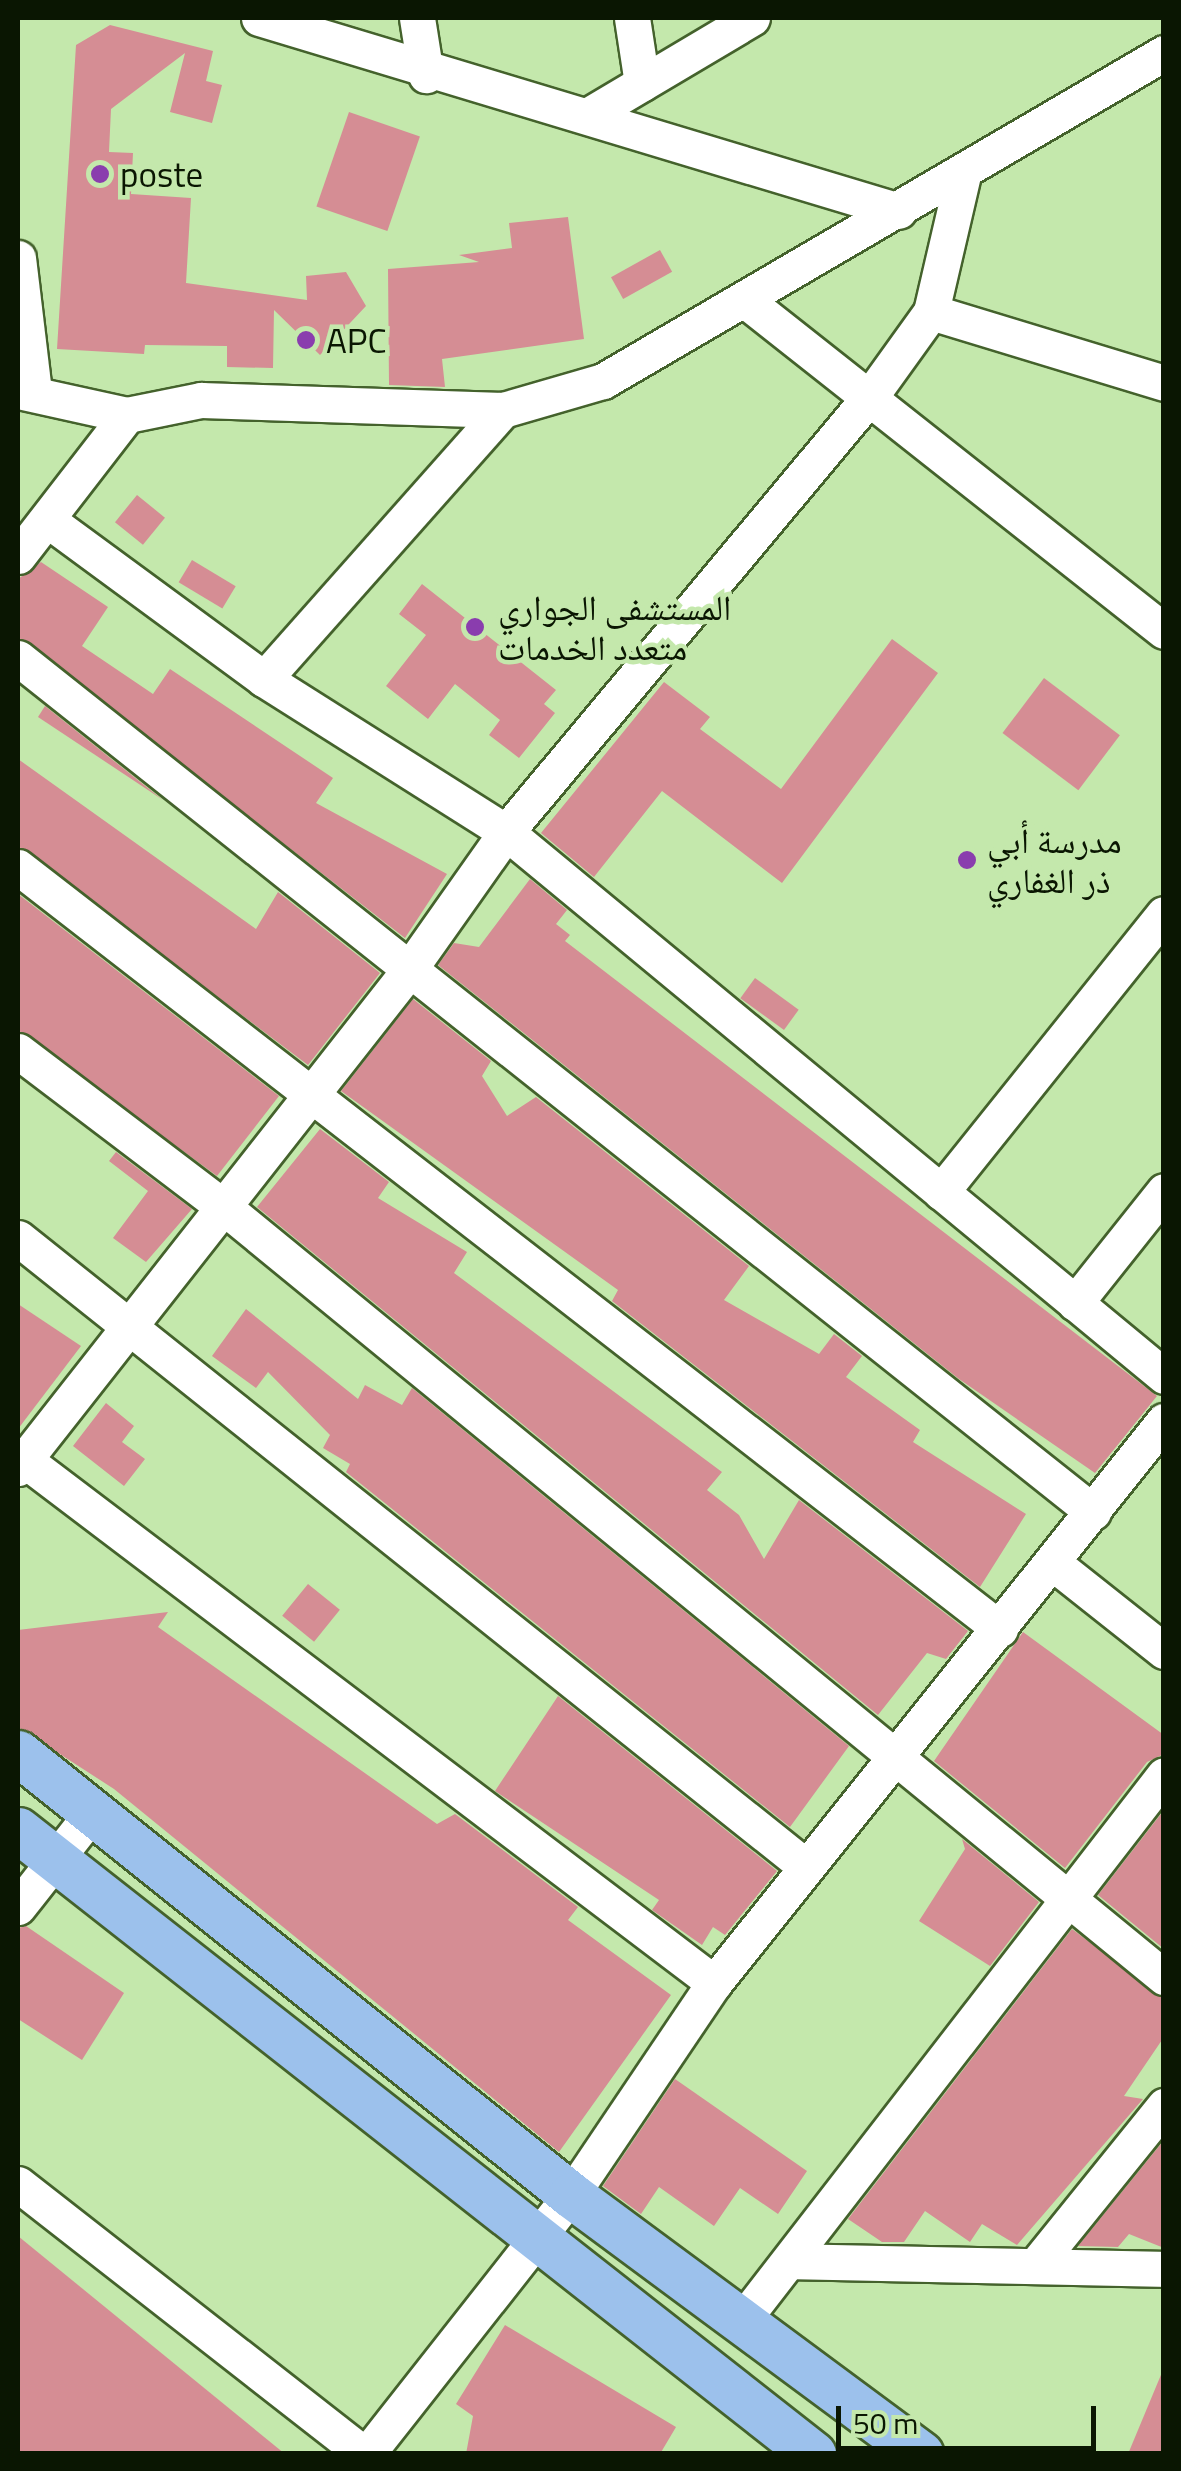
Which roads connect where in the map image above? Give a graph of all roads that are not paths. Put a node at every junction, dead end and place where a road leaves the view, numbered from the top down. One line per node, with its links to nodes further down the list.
1 (259, 18): 6 (street)
2 (417, 18): 6 (street)
3 (632, 18): 7 (street)
4 (752, 18): 7 (street)
5 (1164, 53): 9 (street)
6 (426, 75): 8 (street)
7 (642, 83): 8 (street)
8 (592, 114): 10 (street)
9 (963, 174): 10 (street); 13 (street)
10 (899, 211): 12 (street)
11 (18, 258): 15 (street)
12 (745, 300): 16 (street); 17 (street)
13 (931, 312): 14 (street); 16 (street)
14 (1164, 383)
15 (26, 392): 18 (street)
16 (872, 394): 21 (street); 24 (street)
17 (503, 410): 18 (street); 23 (street)
18 (127, 415): 19 (street)
19 (50, 521): 20 (street); 23 (street)
20 (18, 556)
21 (1164, 630)
22 (18, 658): 27 (street)
23 (264, 678): 24 (street)
24 (506, 832): 27 (street); 31 (street)
25 (18, 868): 29 (street)
26 (1164, 914): 31 (street)
27 (406, 974): 29 (street); 39 (street)
28 (18, 1051): 32 (street)
29 (312, 1094): 32 (street); 41 (street)
30 (1164, 1191): 34 (street)
31 (941, 1192): 34 (street)
32 (226, 1208): 35 (street); 44 (street)
33 (18, 1238): 35 (street)
34 (1075, 1302): 36 (street)
35 (128, 1322): 38 (street); 49 (street)
36 (1164, 1376)
37 (1164, 1421): 39 (street)
38 (20, 1461): 53 (street)
39 (1093, 1512): 40 (street)
40 (1054, 1562): 41 (street); 42 (street)
41 (1000, 1629): 44 (street)
42 (1164, 1651)
43 (18, 1753): 46 (main road)
44 (892, 1756): 49 (street); 50 (street)
45 (1164, 1776): 50 (street)
46 (92, 1813): 48 (street); 56 (main road)
47 (18, 1830): 48 (main road)
48 (55, 1860): 51 (street); 57 (main road)
49 (804, 1866): 53 (street)
50 (1065, 1897): 52 (street); 58 (street)
51 (18, 1908)
52 (1164, 1977)
53 (714, 1983): 56 (street)
54 (1164, 2106): 59 (street)
55 (18, 2184): 62 (street)
56 (570, 2195): 57 (street); 61 (main road)
57 (534, 2242): 62 (street); 63 (main road)
58 (790, 2260): 59 (street); 61 (street)
59 (1035, 2266): 60 (street)
60 (1164, 2269)
61 (741, 2322): 64 (main road)
62 (365, 2454)
63 (813, 2454)
64 (921, 2454)

